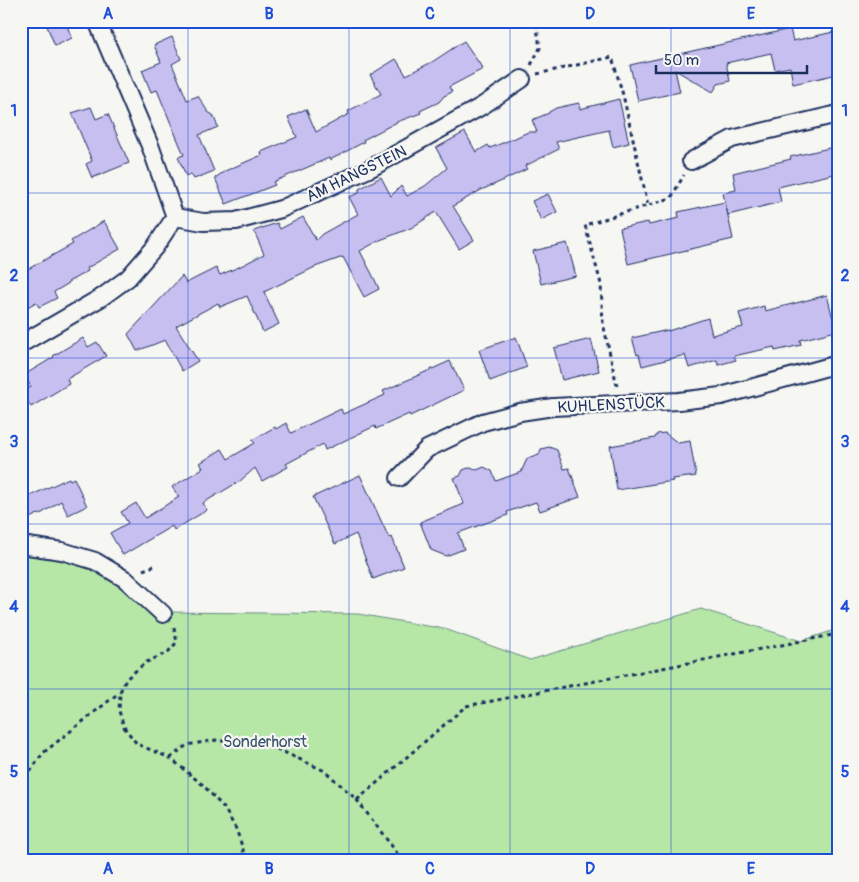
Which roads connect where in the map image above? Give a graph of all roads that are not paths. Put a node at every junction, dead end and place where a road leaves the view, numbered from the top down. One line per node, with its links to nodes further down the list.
1 (97, 21): 5 (street)
2 (522, 79): 5 (street, AM HANGSTEIN)
3 (838, 114): 4 (street)
4 (691, 162)
5 (175, 217): 6 (street)
6 (21, 344)
7 (838, 364): 8 (street, KUHLENSTÜCK)
8 (399, 478)
9 (21, 545): 10 (street)
10 (163, 614)

